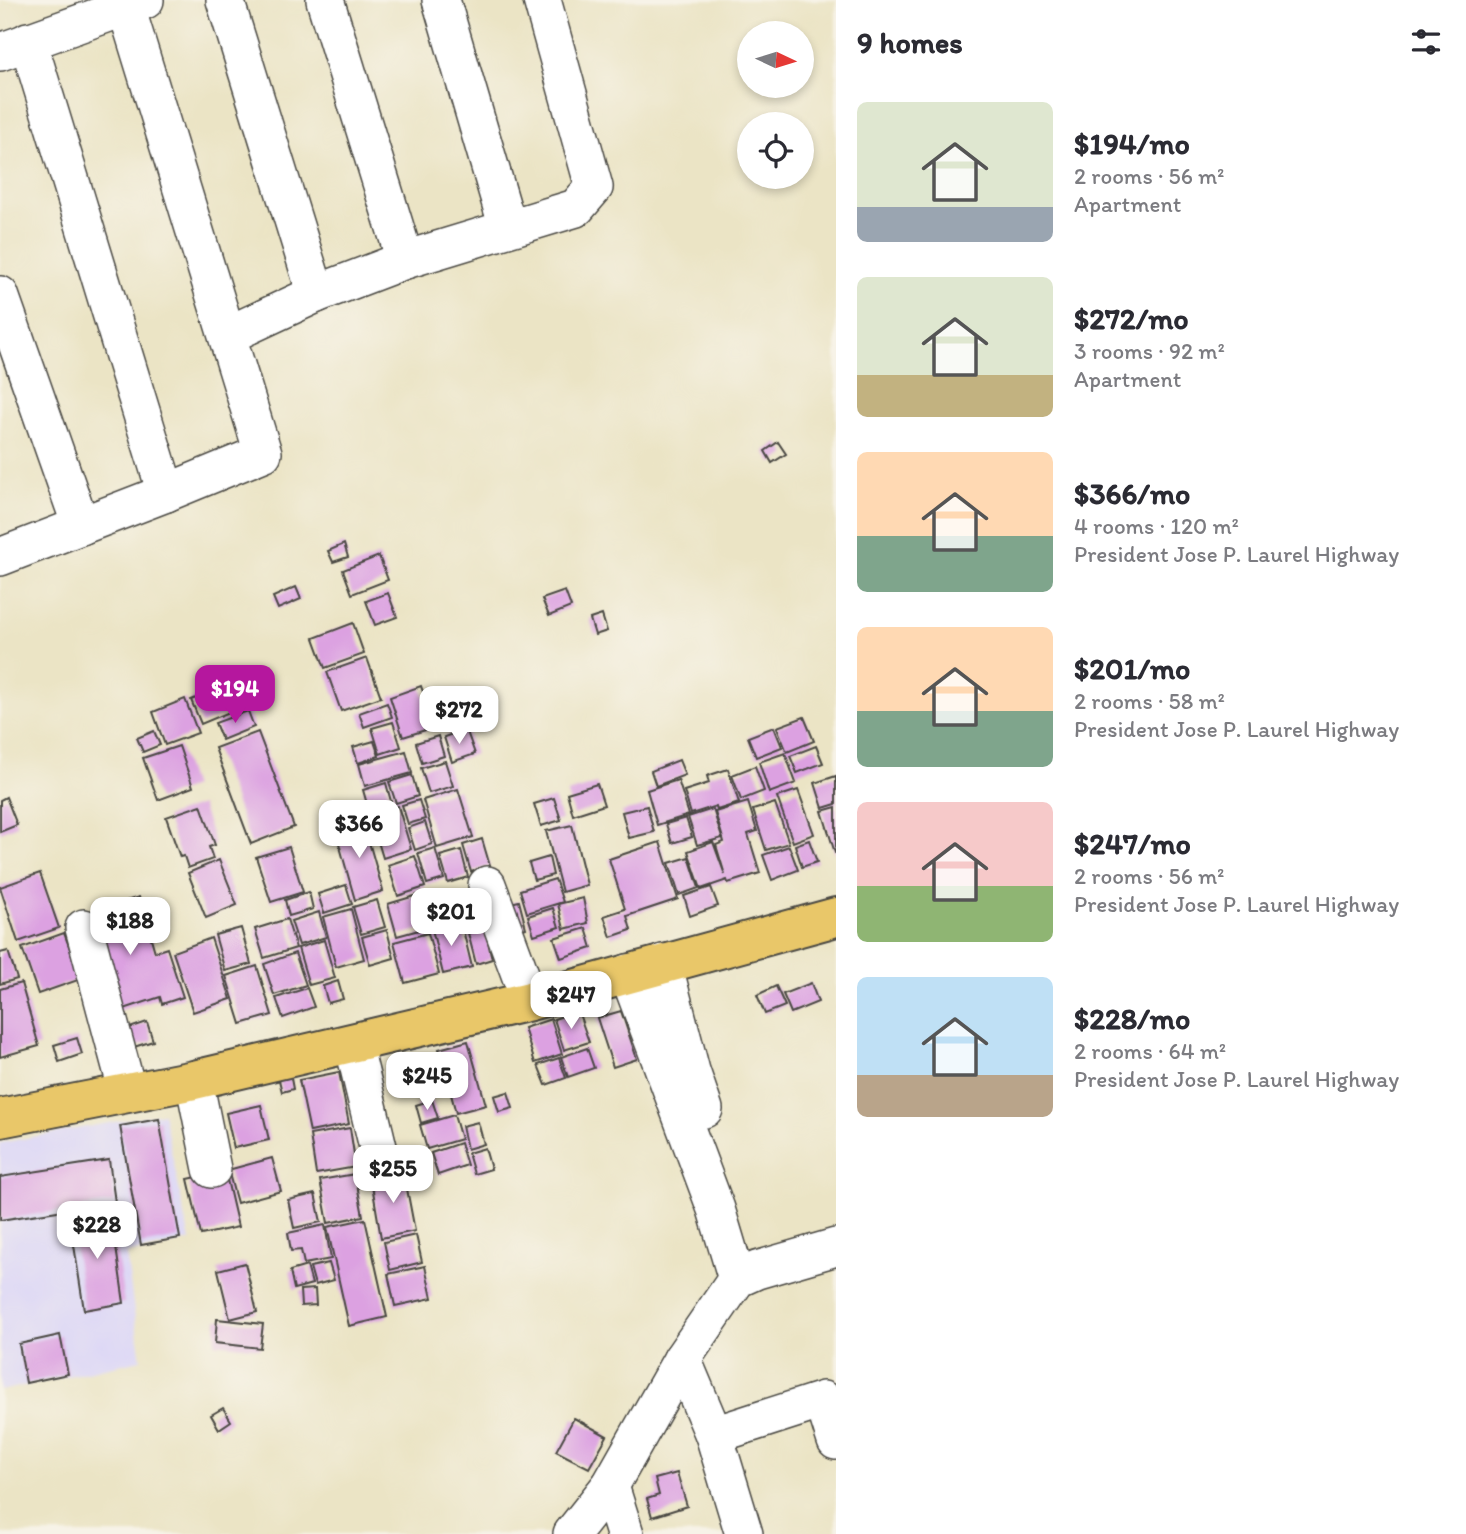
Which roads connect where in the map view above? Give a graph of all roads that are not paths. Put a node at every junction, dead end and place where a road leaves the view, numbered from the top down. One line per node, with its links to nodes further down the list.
1 (225, 0): 9 (street)
2 (325, 0): 8 (street)
3 (441, 0): 7 (street)
4 (542, 0): 7 (street)
5 (136, 4): 6 (street); 11 (street)
6 (14, 47): 12 (street)
7 (508, 228): 8 (street)
8 (405, 260): 9 (street)
9 (316, 294): 11 (street)
10 (0, 295): 13 (street)
11 (228, 335): 12 (street)
12 (166, 493): 13 (street)
13 (81, 526): 14 (street)
14 (0, 558)
15 (487, 885): 19 (street)
16 (836, 917): 18 (highway)
17 (84, 928): 22 (street)
18 (646, 968): 19 (highway); 27 (street)
19 (530, 1001): 20 (highway)
20 (353, 1042): 21 (highway); 24 (street)
21 (194, 1080): 22 (highway); 25 (street)
22 (128, 1093): 23 (highway)
23 (0, 1118)
24 (383, 1168)
25 (212, 1169)
26 (836, 1247): 27 (street)
27 (747, 1274): 28 (street)
28 (682, 1359): 30 (street); 32 (street)
29 (830, 1398): 30 (street); 31 (street)
30 (714, 1435): 35 (street)
31 (836, 1441)
32 (610, 1486): 33 (street); 34 (street)
33 (572, 1534)
34 (625, 1534)
35 (744, 1534)

